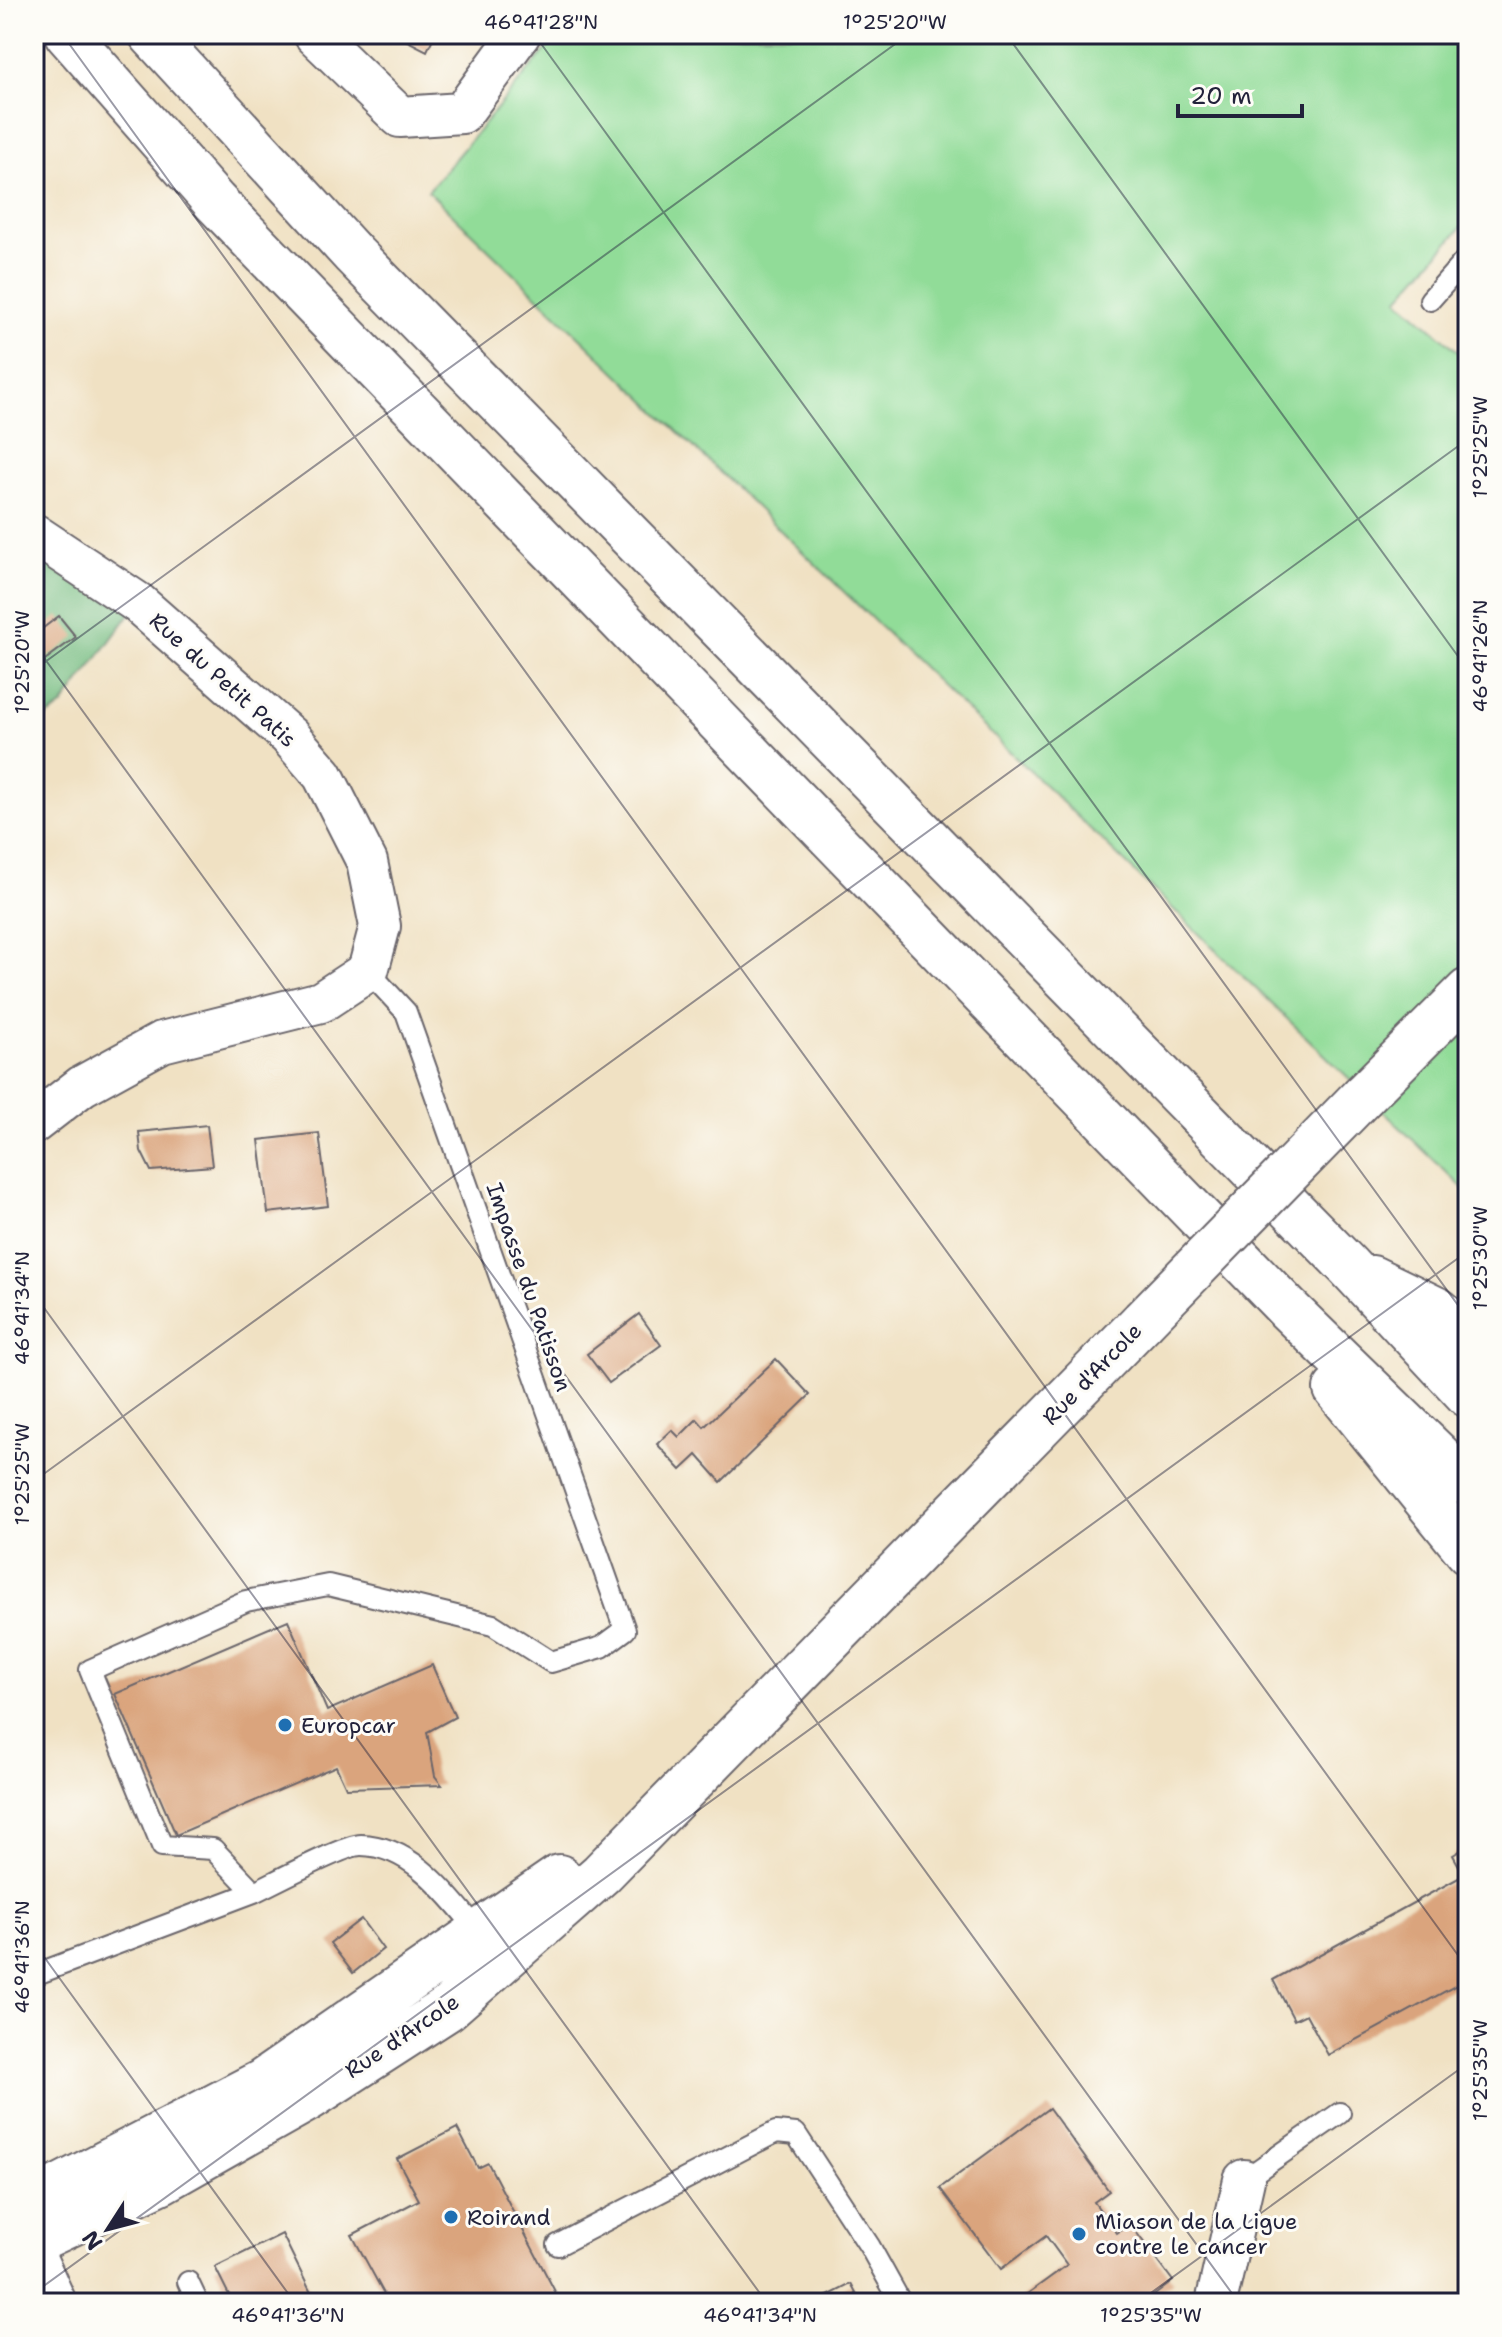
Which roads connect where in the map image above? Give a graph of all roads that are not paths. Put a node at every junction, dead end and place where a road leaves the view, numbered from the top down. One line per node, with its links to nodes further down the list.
1 (67, 34): 12 (main road)
2 (151, 34): 11 (main road)
3 (314, 34): 4 (street)
4 (520, 34)
5 (1468, 257): 6 (lane)
6 (1430, 300)
7 (34, 534): 8 (street, Rue du Petit Patis)
8 (368, 971): 10 (street); 18 (lane, Impasse du Patisson)
9 (1468, 991): 17 (main road, Rue d'Arcole, bridge)
10 (34, 1123)
11 (1348, 1266): 13 (main road); 14 (main road)
12 (1287, 1308): 15 (main road); 16 (main road)
13 (1468, 1337)
14 (1468, 1395)
15 (1468, 1484)
16 (1468, 1552)
17 (718, 1758): 19 (main road, Rue d'Arcole); 23 (main road, Rue d'Arcole)
18 (254, 1892): 19 (lane); 20 (lane)
19 (481, 1934): 23 (main road, Rue d'Arcole)
20 (34, 1975)
21 (1340, 2113): 22 (lane)
22 (1244, 2180): 29 (street)
23 (34, 2225): 26 (street)
24 (558, 2245): 28 (lane)
25 (188, 2282): 27 (lane)
26 (56, 2303)
27 (198, 2303)
28 (901, 2303)
29 (1216, 2303)

